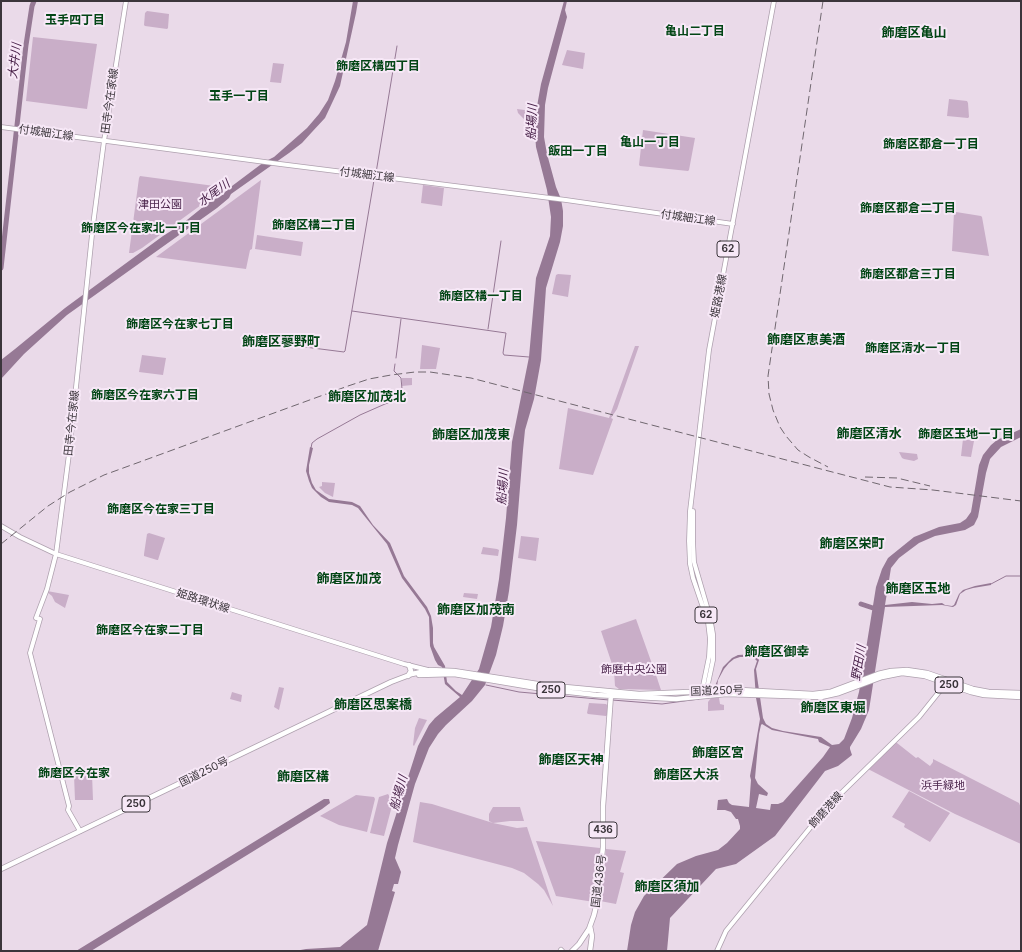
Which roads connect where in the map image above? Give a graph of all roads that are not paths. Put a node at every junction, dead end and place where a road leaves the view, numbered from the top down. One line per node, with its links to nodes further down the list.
1 (126, 1): 4 (main road, 田寺今在家線)
2 (774, 1): 5 (main road, 姫路港線 / 62)
3 (1, 127): 4 (main road, 付城細江線)
4 (104, 141): 5 (main road, 付城細江線); 7 (main road, 田寺今在家線)
5 (733, 224): 13 (main road, 姫路港線 / 62)
6 (1, 526): 7 (main road, 姫路環状線)
7 (56, 554): 8 (main road, 姫路環状線); 17 (main road, 田寺今在家線)
8 (409, 665): 9 (main road, 姫路環状線); 10 (main road, 姫路環状線); 11 (highway)
9 (424, 671): 10 (highway, 国道250号 / 250); 11 (highway, 国道250号 / 250)
10 (430, 672): 11 (highway, 国道250号 / 250); 15 (highway, 国道250号 / 250)
11 (408, 676): 17 (highway, 国道250号 / 250)
12 (947, 682): 13 (highway, 国道250号 / 250); 14 (highway, 国道250号 / 250); 16 (highway, 国道250号 / 250); 22 (main road, 飾磨港線)
13 (705, 693): 15 (highway, 国道250号 / 250)
14 (1021, 693)
15 (611, 697): 19 (highway, 国道436号 / 436)
16 (1021, 697)
17 (80, 831): 18 (highway, 国道250号 / 250)
18 (1, 869)
19 (590, 926): 20 (highway, 国道436号 / 436); 21 (highway, 国道436号 / 436)
20 (572, 951)
21 (590, 951)
22 (717, 951)

